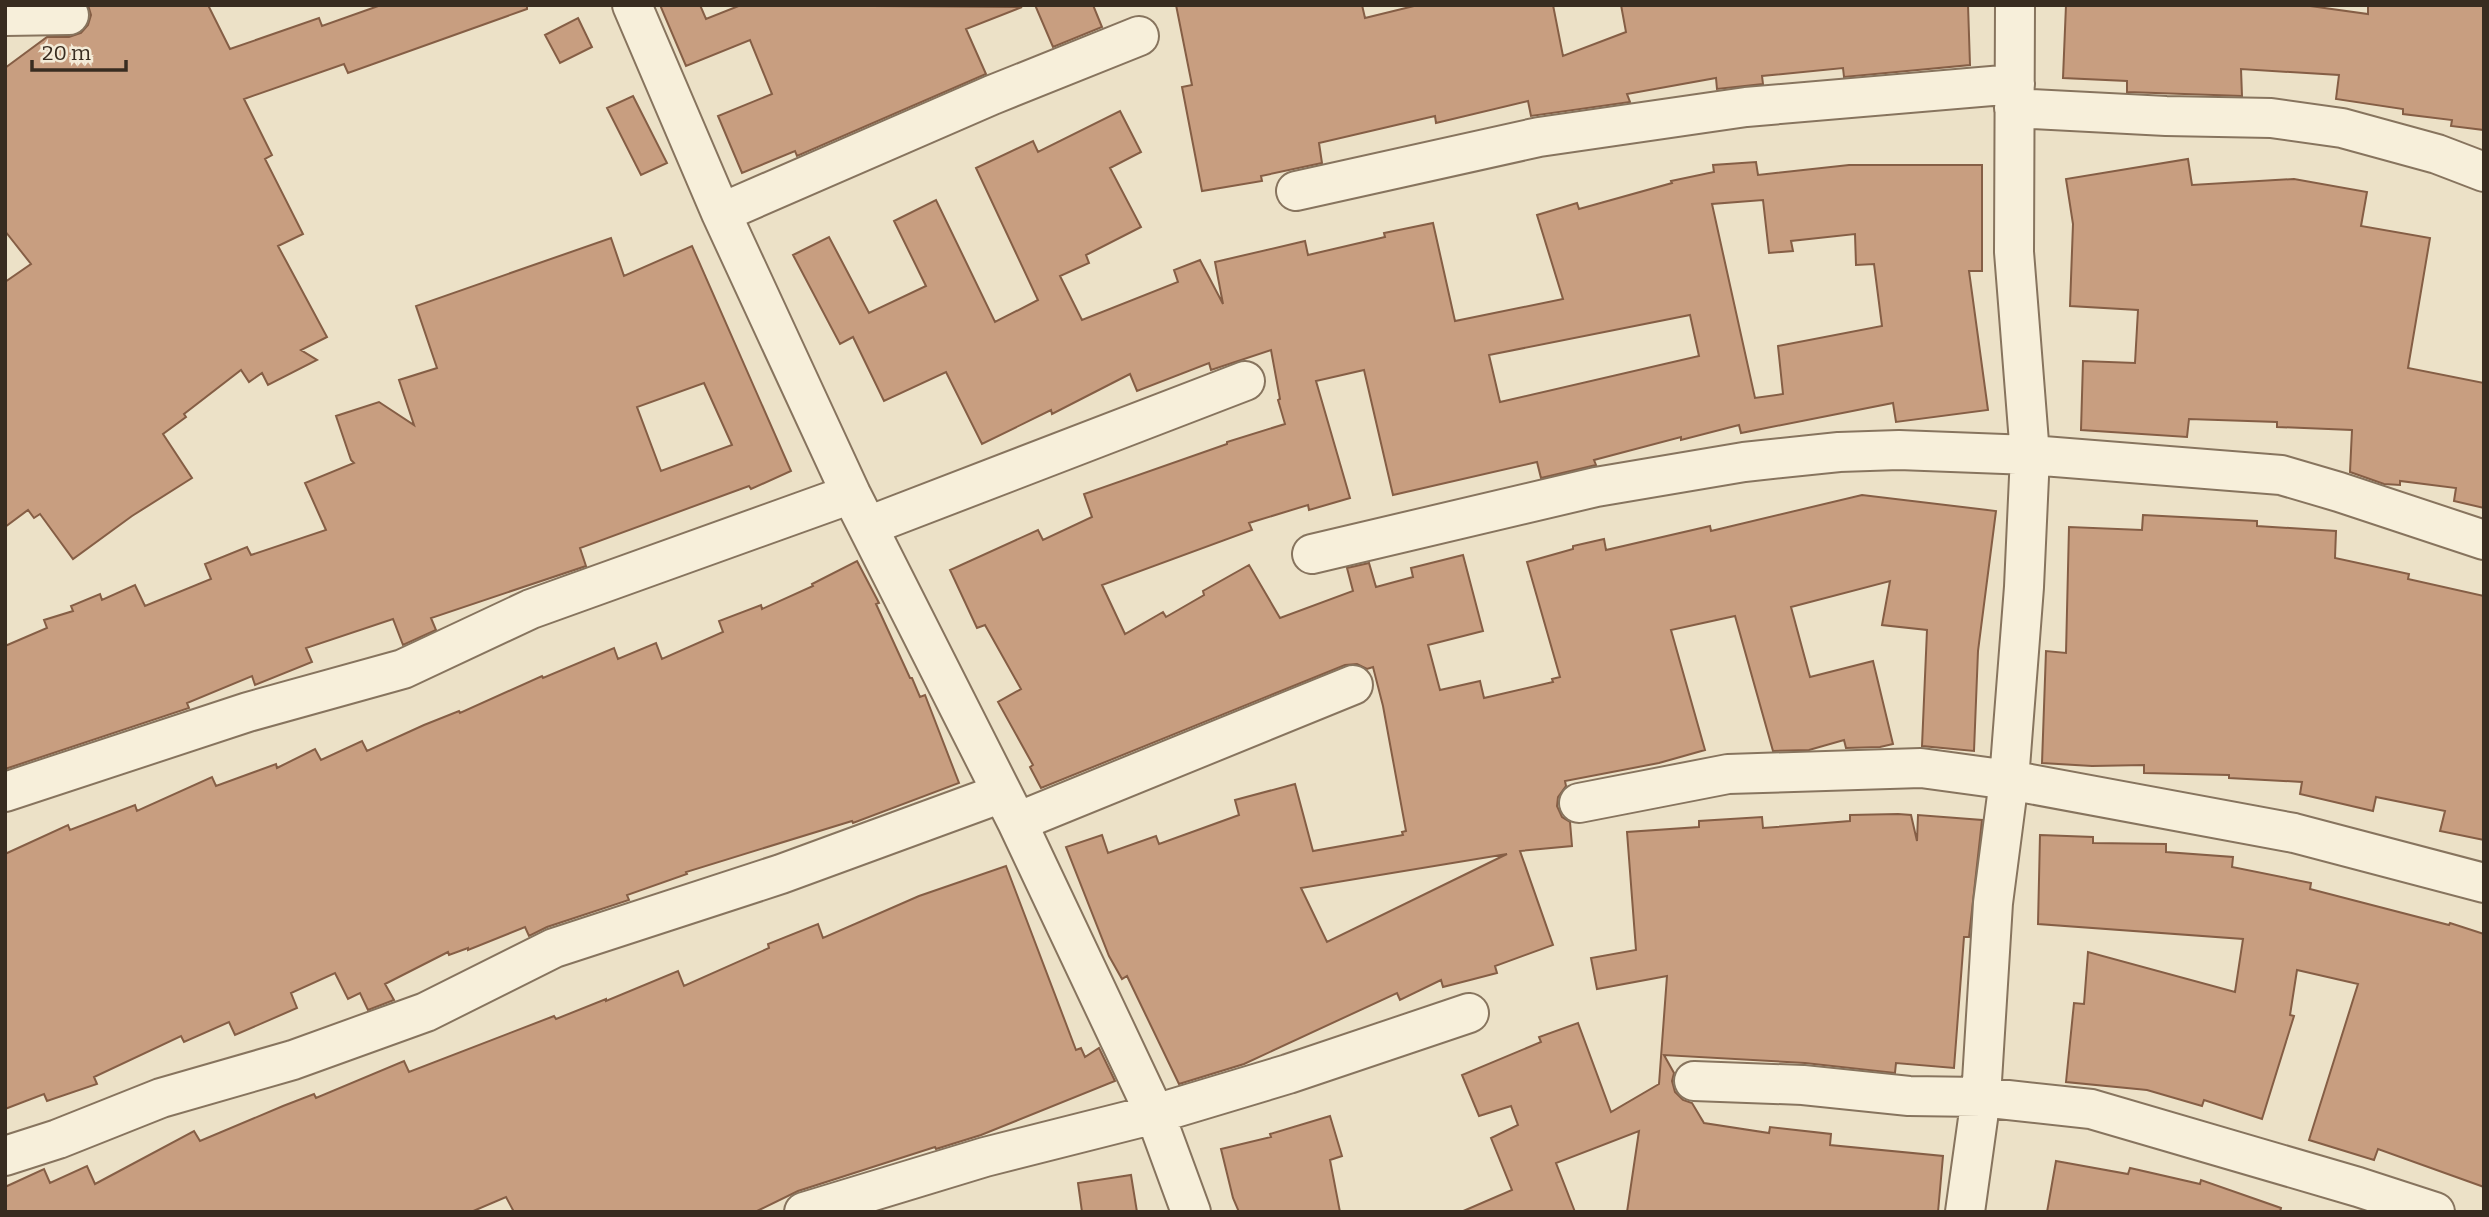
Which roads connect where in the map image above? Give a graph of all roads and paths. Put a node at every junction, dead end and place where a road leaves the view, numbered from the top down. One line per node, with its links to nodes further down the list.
1 (632, 5): 9 (street)
2 (2015, 5): 6 (street)
3 (69, 15): 4 (street)
4 (5, 16)
5 (1139, 36): 9 (street)
6 (2014, 96): 7 (street); 8 (street); 11 (street)
7 (2484, 173)
8 (1296, 191)
9 (721, 213): 12 (street)
10 (1245, 381): 12 (street)
11 (2030, 455): 13 (street); 14 (street); 16 (street)
12 (859, 510): 17 (street); 19 (street)
13 (2484, 540)
14 (1312, 554)
15 (1353, 685): 19 (street)
16 (2009, 780): 18 (street); 20 (street); 23 (street)
17 (5, 792)
18 (1579, 803)
19 (1009, 807): 24 (street); 25 (street)
20 (2484, 883)
21 (1469, 1013): 24 (street)
22 (1693, 1081): 23 (street)
23 (1981, 1097): 28 (street); 29 (street)
24 (1155, 1114): 26 (street); 27 (street)
25 (5, 1156)
26 (804, 1212)
27 (1191, 1212)
28 (1965, 1212)
29 (2435, 1212)

